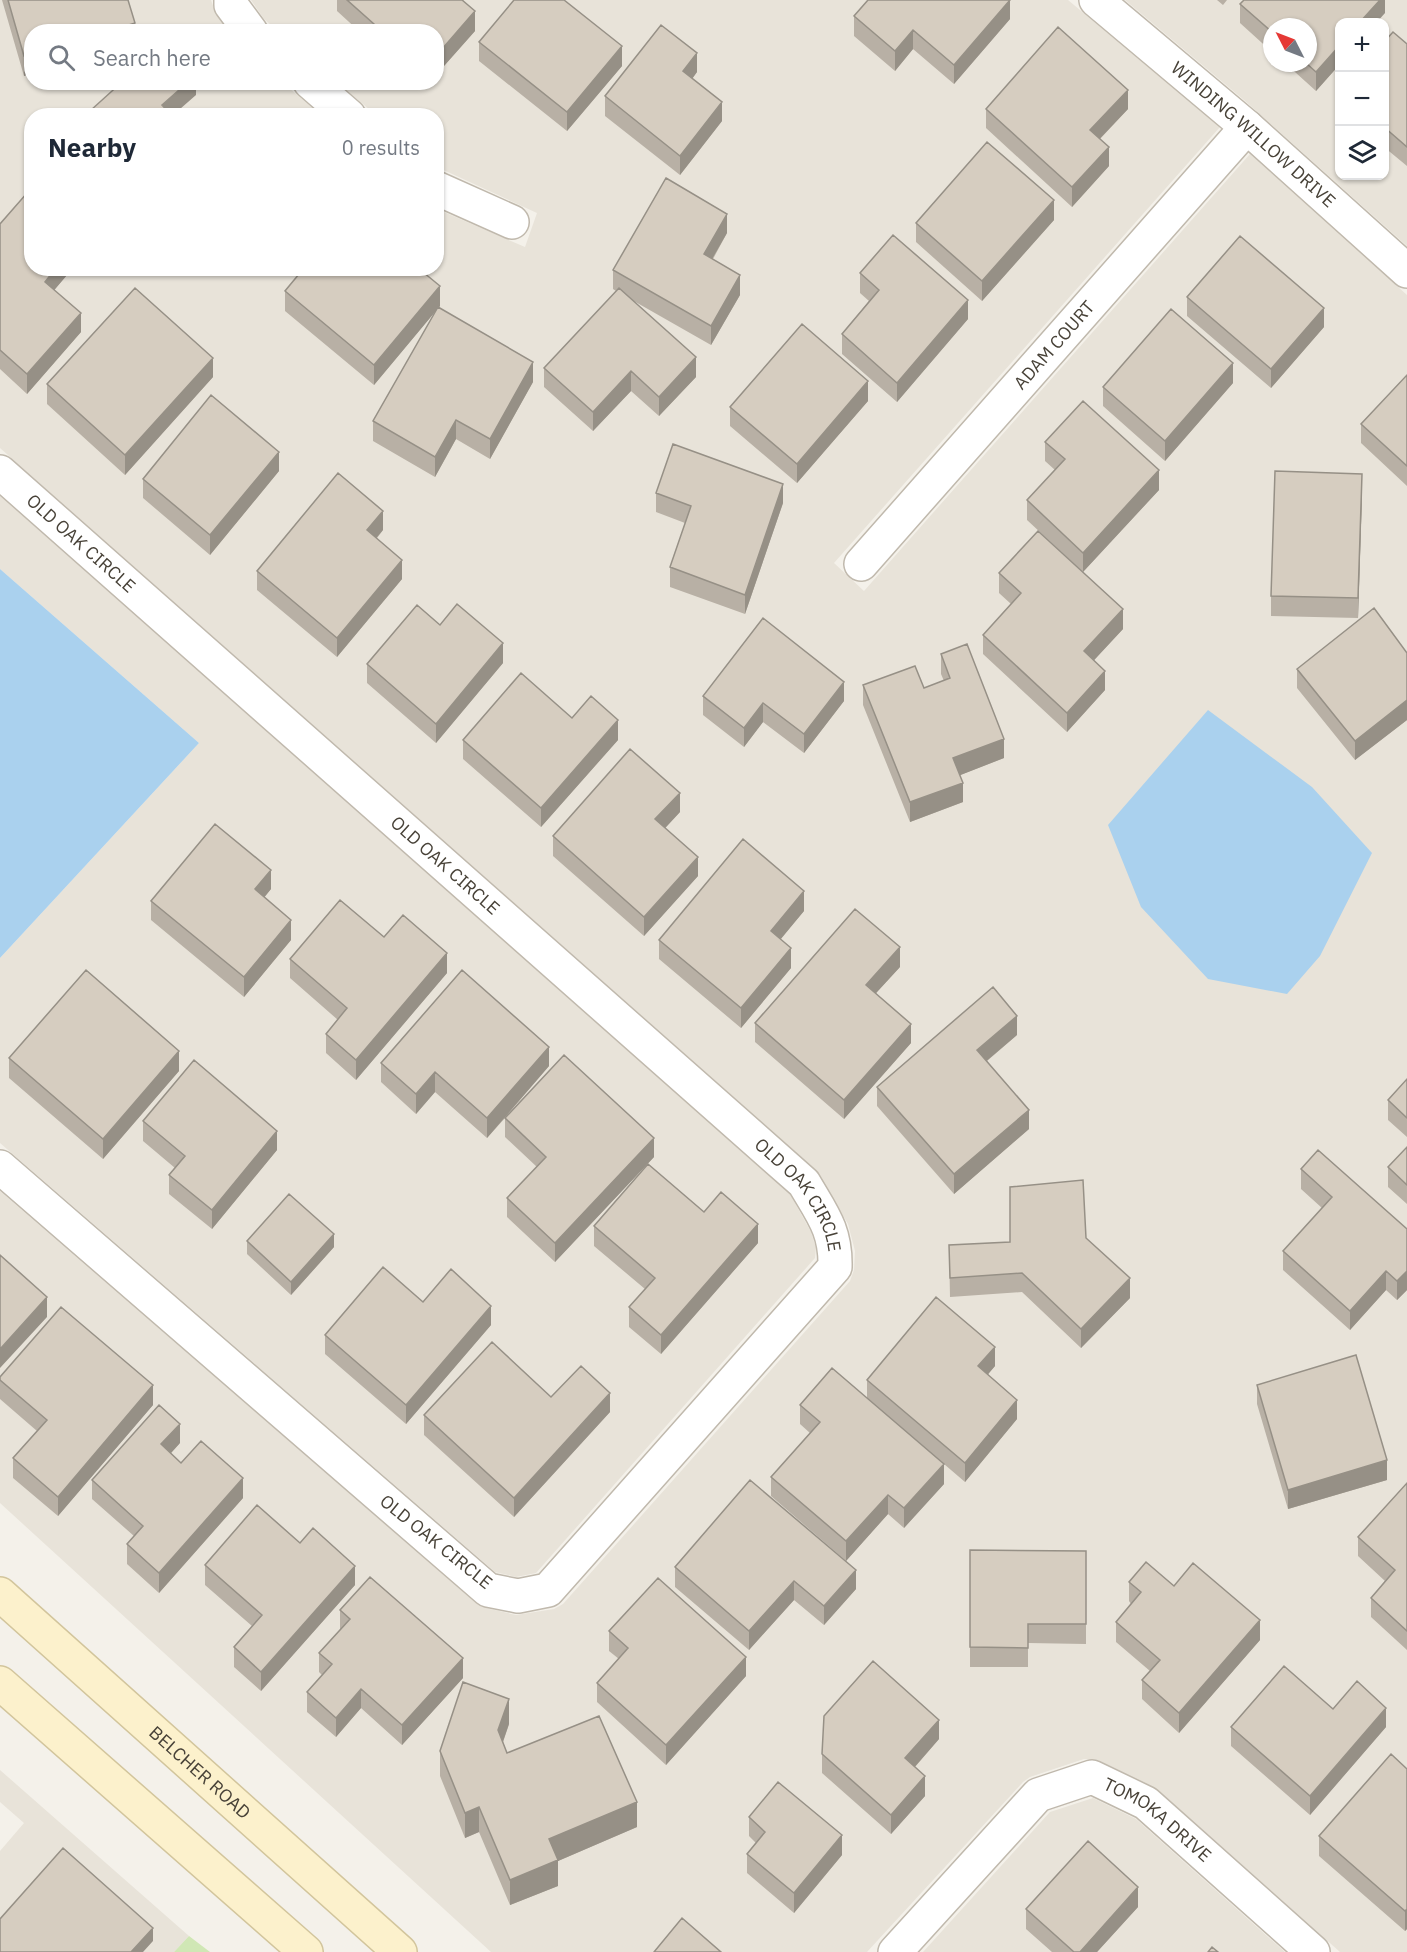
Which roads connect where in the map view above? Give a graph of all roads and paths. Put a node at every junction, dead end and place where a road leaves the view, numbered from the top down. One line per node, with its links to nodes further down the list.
1 (231, 0): 3 (street)
2 (1096, 0): 6 (street, WINDING WILLOW DRIVE)
3 (245, 24)
4 (319, 90): 5 (street)
5 (340, 108)
6 (1247, 127): 9 (street, WINDING WILLOW DRIVE); 11 (street, ADAM COURT)
7 (444, 192): 8 (street)
8 (512, 222)
9 (1407, 271)
10 (0, 472): 12 (street, OLD OAK CIRCLE)
11 (861, 564)
12 (0, 1167)
13 (0, 1594): 16 (main road, BELCHER ROAD)
14 (0, 1683): 15 (main road)
15 (306, 1952)
16 (400, 1952)
17 (895, 1952): 18 (street, TOMOKA DRIVE)
18 (1313, 1952)

